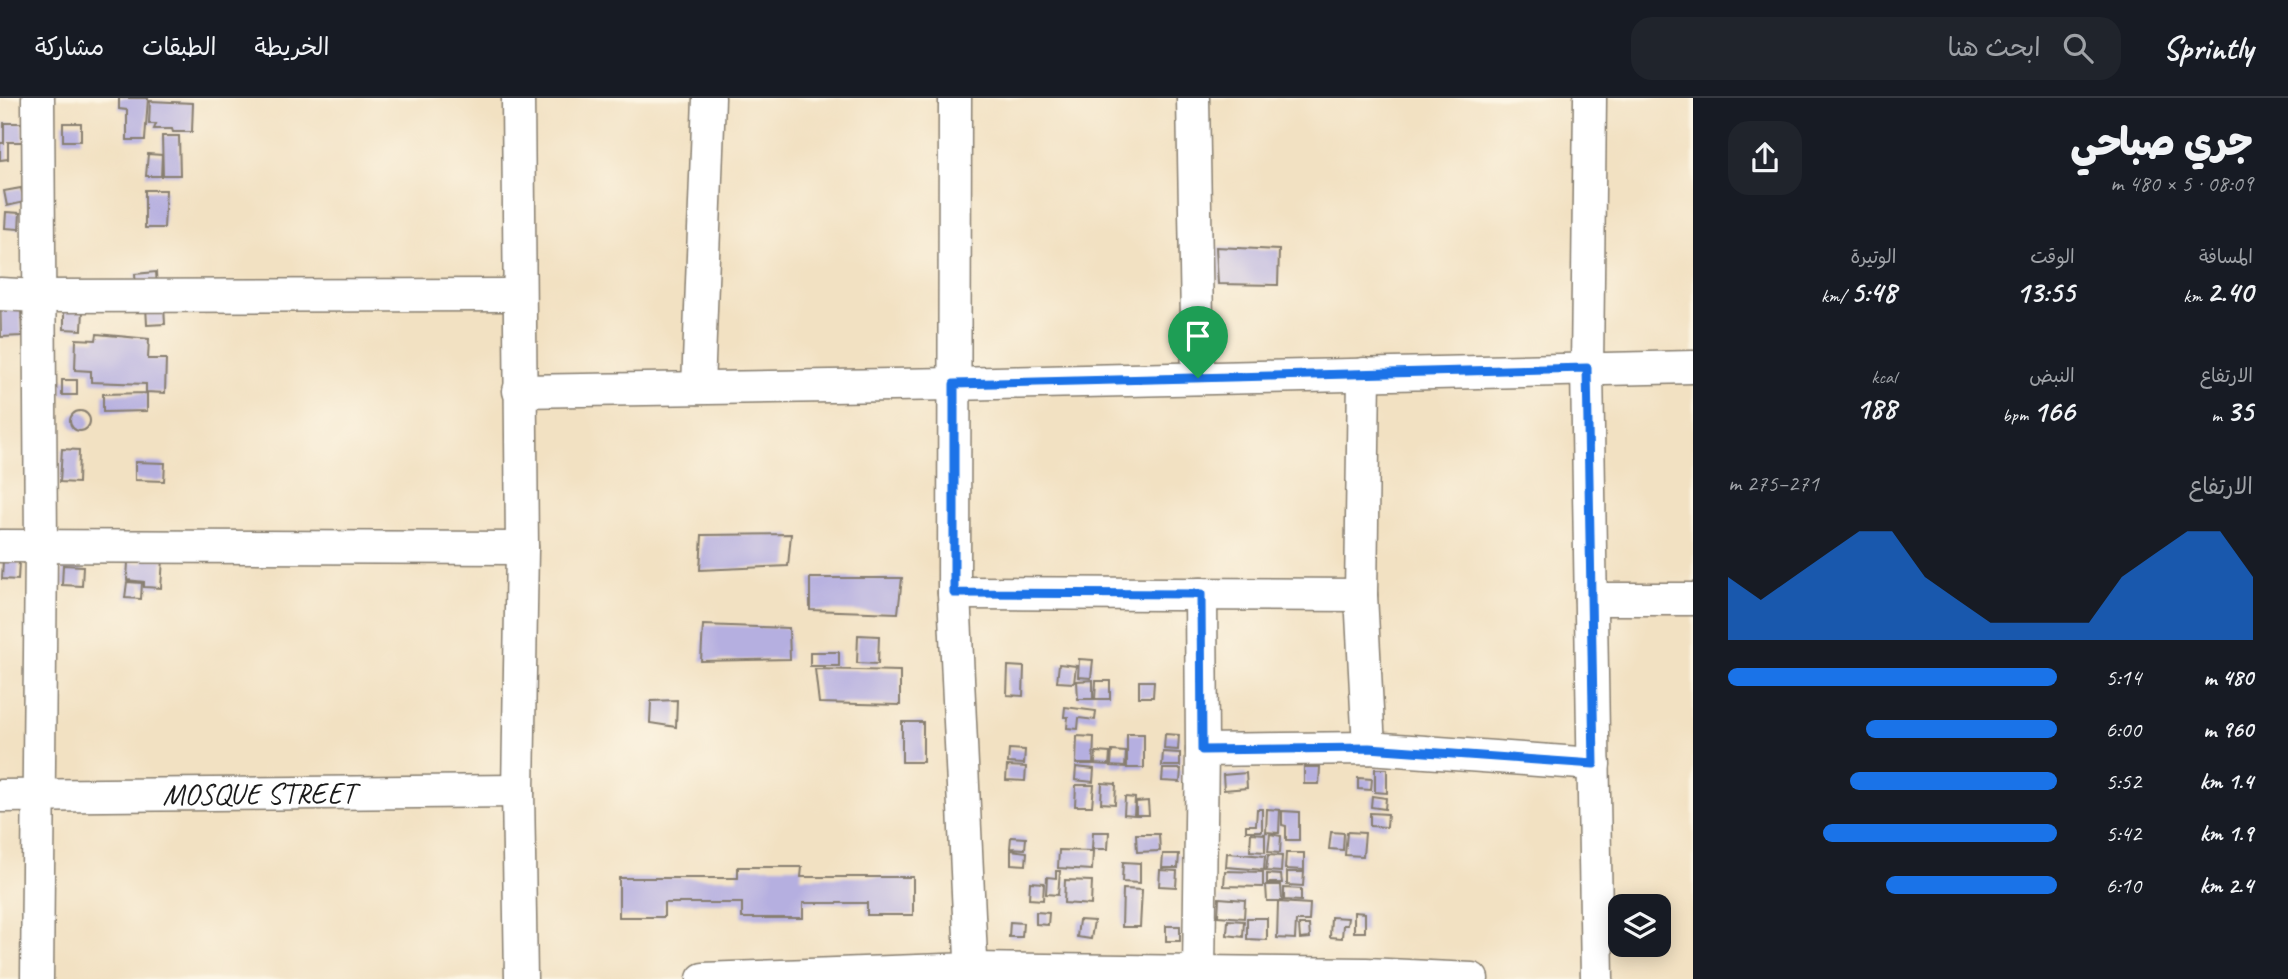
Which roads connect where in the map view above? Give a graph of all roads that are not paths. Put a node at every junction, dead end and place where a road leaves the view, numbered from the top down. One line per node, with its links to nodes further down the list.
1 (38, 98): 9 (street)
2 (518, 98): 8 (street)
3 (709, 98): 15 (street)
4 (954, 98): 14 (street)
5 (1193, 98): 13 (street)
6 (1590, 98): 11 (street)
7 (0, 294): 9 (street)
8 (519, 295): 9 (street); 16 (street)
9 (39, 296): 18 (street)
10 (1693, 367): 11 (street)
11 (1587, 368): 12 (street); 23 (street)
12 (1364, 374): 13 (street); 22 (street)
13 (1198, 378): 14 (street)
14 (954, 384): 15 (street); 20 (street)
15 (698, 388): 16 (street)
16 (519, 391): 19 (street)
17 (0, 546): 18 (street)
18 (41, 546): 19 (street); 30 (street)
19 (522, 548): 28 (street)
20 (954, 593): 21 (street); 32 (street)
21 (1201, 594): 22 (street); 26 (street)
22 (1361, 596): 25 (street)
23 (1591, 599): 24 (street); 27 (street)
24 (1693, 600)
25 (1369, 748): 26 (street); 27 (street)
26 (1202, 750): 31 (street)
27 (1594, 764): 38 (street)
28 (518, 791): 30 (street, MOSQUE STREET); 35 (street)
29 (0, 796): 30 (street, MOSQUE STREET)
30 (38, 796): 34 (street)
31 (1199, 971): 32 (street); 33 (street)
32 (972, 974): 36 (street)
33 (1366, 976): 37 (street)
34 (37, 979)
35 (521, 979)
36 (711, 979)
37 (1472, 979)
38 (1597, 979)

